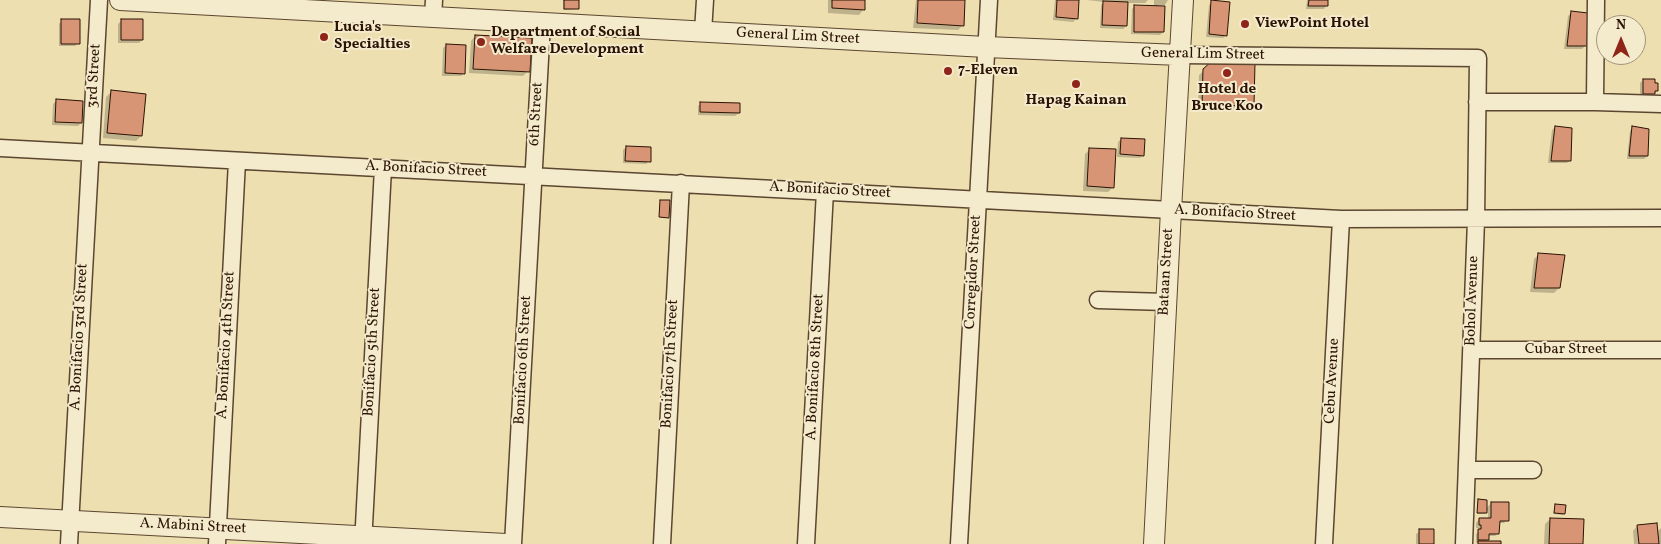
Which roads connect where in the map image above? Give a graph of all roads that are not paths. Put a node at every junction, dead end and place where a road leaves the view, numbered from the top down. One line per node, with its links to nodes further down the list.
1 (99, 0): 18 (street, 3rd Street)
2 (120, 0): 7 (street, General Lim Street)
3 (705, 0): 10 (street)
4 (989, 0): 11 (street, Corregidor Street)
5 (1184, 0): 12 (street, Bataan Street)
6 (1596, 0): 15 (street)
7 (262, 4): 8 (street, General Lim Street)
8 (433, 8): 9 (street, General Lim Street)
9 (542, 23): 10 (street, General Lim Street); 21 (street, 6th Street)
10 (703, 32): 11 (street, General Lim Street)
11 (986, 47): 12 (street, General Lim Street); 24 (street, Corregidor Street)
12 (1180, 55): 13 (street, General Lim Street); 25 (street, Bataan Street)
13 (1478, 58): 14 (street, Bohol Avenue)
14 (1477, 102): 15 (street); 28 (street, Bohol Avenue)
15 (1595, 102): 16 (street)
16 (1661, 104)
17 (0, 148): 18 (street, A. Bonifacio Street)
18 (90, 153): 19 (street, A. Bonifacio Street); 36 (street, A. Bonifacio 3rd Street)
19 (237, 160): 20 (street, A. Bonifacio Street); 37 (street, A. Bonifacio 4th Street)
20 (383, 168): 21 (street, A. Bonifacio Street); 38 (street, Bonifacio 5th Street)
21 (534, 176): 22 (street, A. Bonifacio Street); 41 (street, Bonifacio 6th Street)
22 (681, 183): 23 (street, A. Bonifacio Street); 42 (street, Bonifacio 7th Street)
23 (825, 191): 24 (street, A. Bonifacio Street); 43 (street, A. Bonifacio 8th Street)
24 (978, 199): 25 (street, A. Bonifacio Street); 44 (street, Corregidor Street)
25 (1170, 210): 27 (street, A. Bonifacio Street); 30 (street, Bataan Street)
26 (1661, 218): 28 (street, A. Bonifacio Street)
27 (1341, 219): 28 (street, A. Bonifacio Street); 46 (street, Cebu Avenue)
28 (1476, 220): 31 (street, Bohol Avenue)
29 (1098, 300): 30 (street)
30 (1166, 302): 45 (street, Bataan Street)
31 (1472, 350): 32 (street, Cubar Street); 33 (street, Bohol Avenue)
32 (1661, 350)
33 (1468, 470): 34 (street); 47 (street, Bohol Avenue)
34 (1533, 470)
35 (0, 517): 36 (street, A. Mabini Street)
36 (70, 521): 37 (street, A. Mabini Street); 39 (street, A. Bonifacio 3rd Street)
37 (217, 536): 38 (street, A. Mabini Street)
38 (363, 540): 40 (street, A. Mabini Street)
39 (69, 544)
40 (506, 544)
41 (514, 544)
42 (662, 544)
43 (806, 544)
44 (959, 544)
45 (1154, 544)
46 (1324, 544)
47 (1464, 544)

